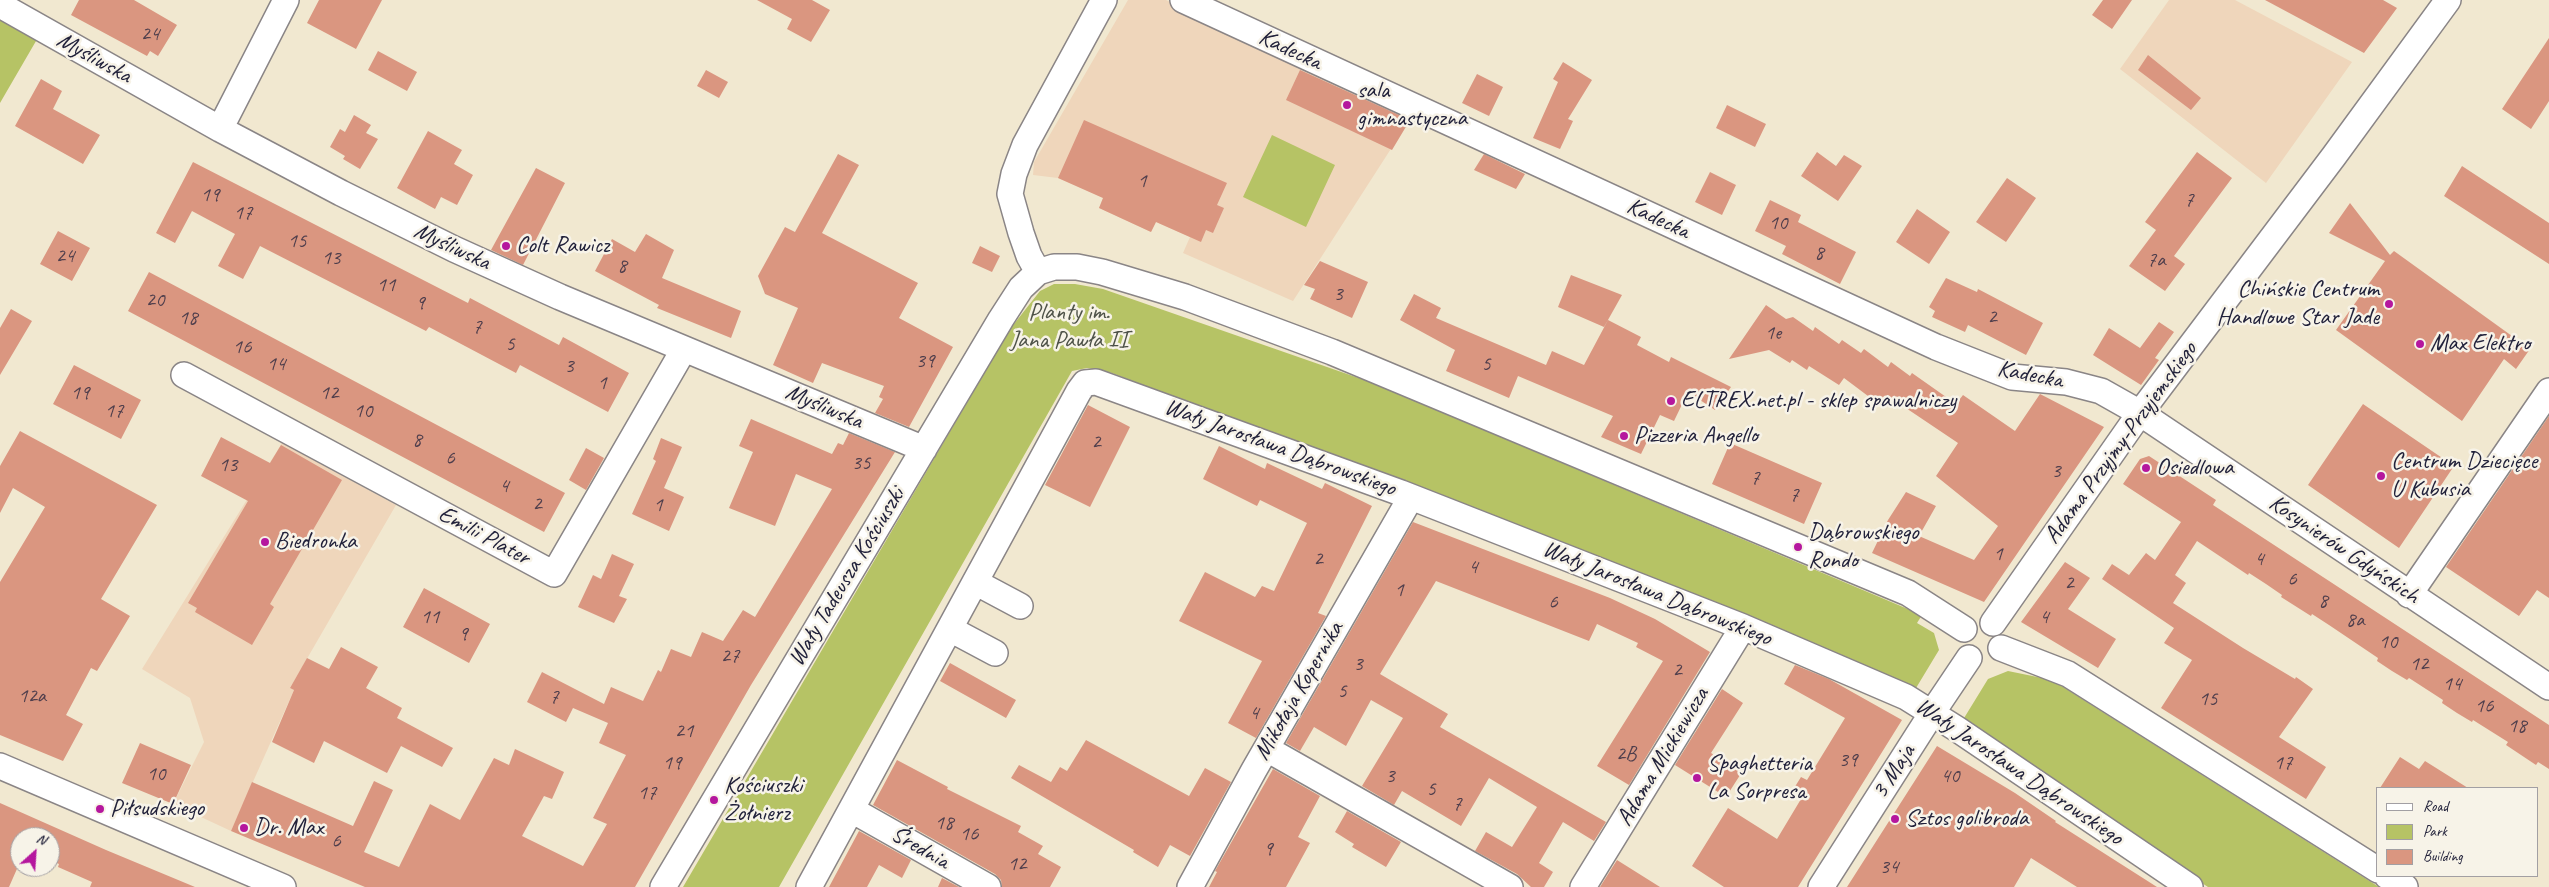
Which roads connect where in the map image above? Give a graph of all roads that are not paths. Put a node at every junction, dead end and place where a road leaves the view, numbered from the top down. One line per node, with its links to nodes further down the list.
1 (286, 0): 6 (street)
2 (1104, 0): 7 (street)
3 (1183, 0): 11 (street, Kadecka)
4 (2448, 0): 11 (street, Adama Przyjmy-Przyjemskiego)
5 (0, 5): 6 (street, Myśliwska)
6 (220, 129): 8 (street, Myśliwska)
7 (1038, 272): 12 (street, Wały Tadeusza Kościuszki); 20 (street)
8 (684, 349): 9 (street, Emilii Plater); 12 (street, Myśliwska)
9 (184, 375)
10 (2549, 391): 15 (street)
11 (2140, 413): 15 (street, Kosynierów Gdyńskich); 18 (street, Adama Przyjmy-Przyjemskiego)
12 (924, 449): 32 (street, Wały Tadeusza Kościuszki)
13 (1411, 497): 14 (street, Wały Jarosława Dąbrowskiego); 19 (street, Wały Jarosława Dąbrowskiego); 26 (street, Mikołaja Kopernika)
14 (975, 582): 16 (street); 17 (street)
15 (2409, 594): 24 (street, Kosynierów Gdyńskich)
16 (1020, 606)
17 (955, 618): 22 (street); 28 (street)
18 (1993, 623): 20 (street); 21 (street)
19 (1743, 627): 25 (street, Wały Jarosława Dąbrowskiego); 37 (street, Adama Mickiewicza)
20 (1964, 628): 23 (street)
21 (2001, 648): 23 (street); 29 (street)
22 (995, 654)
23 (1969, 658): 25 (street, 3 Maja)
24 (2549, 687)
25 (1932, 712): 38 (street, 3 Maja); 39 (street, Wały Jarosława Dąbrowskiego)
26 (1267, 749): 35 (street, Mikołaja Kopernika); 36 (street)
27 (0, 766): 31 (street)
28 (852, 810): 33 (street); 34 (street, Średnia)
29 (2376, 869)
30 (2389, 877): 40 (street)
31 (283, 887)
32 (663, 887)
33 (809, 887)
34 (988, 887)
35 (1190, 887)
36 (1510, 887)
37 (1584, 887)
38 (1821, 887)
39 (2190, 887)
40 (2405, 887)

